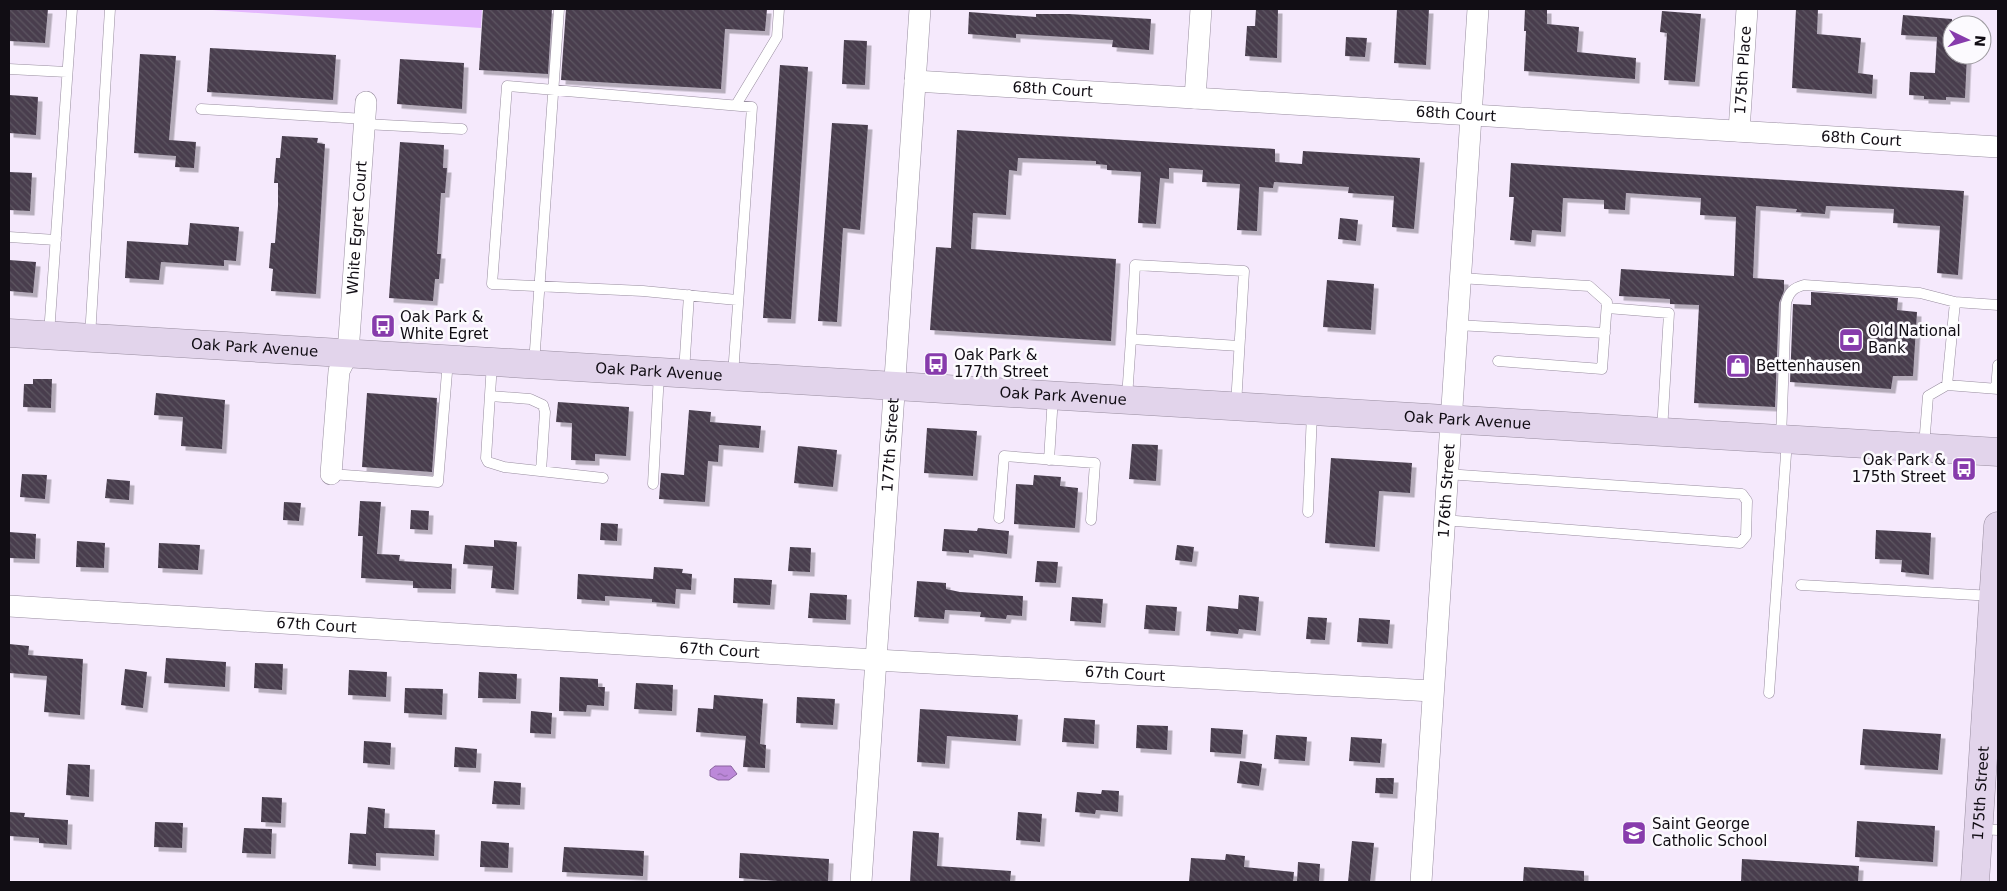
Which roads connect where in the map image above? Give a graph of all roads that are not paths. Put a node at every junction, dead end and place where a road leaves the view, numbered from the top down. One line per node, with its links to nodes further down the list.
1 (72, 9): 10 (lane)
2 (110, 9): 34 (lane)
3 (559, 9): 12 (lane)
4 (779, 9): 14 (lane)
5 (920, 9): 11 (street, 177th Street)
6 (1201, 9): 13 (street)
7 (1478, 9): 17 (street, 176th Street)
8 (1747, 9): 19 (street, 175th Place)
9 (9, 69): 10 (lane)
10 (68, 72): 22 (lane)
11 (915, 82): 13 (street, 68th Court); 46 (street, 177th Street)
12 (553, 90): 14 (lane); 24 (lane); 24 (lane)
13 (1195, 98): 17 (street, 68th Court)
14 (736, 105): 26 (lane)
15 (201, 109): 16 (lane)
16 (365, 115): 18 (lane); 37 (street, White Egret Court)
17 (1470, 115): 19 (street, 68th Court); 23 (street, 176th Street)
18 (462, 129)
19 (1740, 131): 20 (street, 68th Court)
20 (1998, 147)
21 (9, 237): 22 (lane)
22 (56, 240): 33 (lane)
23 (1459, 278): 29 (lane); 30 (street, 176th Street)
24 (540, 286): 25 (lane); 41 (lane)
25 (689, 295): 26 (lane); 43 (lane)
26 (737, 300): 44 (lane)
27 (1955, 302): 28 (lane); 45 (lane); 55 (lane)
28 (1998, 305)
29 (1607, 308): 32 (lane); 54 (lane)
30 (1456, 325): 32 (lane); 53 (street, 176th Street)
31 (9, 333): 33 (street, Oak Park Avenue)
32 (1605, 333): 39 (lane)
33 (49, 336): 34 (street, Oak Park Avenue)
34 (90, 338): 37 (street, Oak Park Avenue)
35 (1131, 339): 36 (lane); 36 (lane); 50 (lane)
36 (1240, 346): 51 (lane)
37 (348, 353): 38 (street, Oak Park Avenue); 60 (street)
38 (448, 359): 40 (street, Oak Park Avenue); 60 (lane)
39 (1498, 361)
40 (492, 362): 41 (street, Oak Park Avenue); 48 (lane)
41 (534, 364): 43 (street, Oak Park Avenue)
42 (1998, 365): 47 (lane)
43 (672, 373): 44 (street, Oak Park Avenue); 63 (lane)
44 (733, 376): 46 (street, Oak Park Avenue)
45 (1947, 385): 47 (lane); 56 (lane)
46 (894, 386): 49 (street, Oak Park Avenue); 72 (street, 177th Street)
47 (1997, 389)
48 (490, 396): 59 (lane); 59 (lane)
49 (1053, 396): 50 (street, Oak Park Avenue); 58 (lane)
50 (1127, 400): 51 (street, Oak Park Avenue)
51 (1236, 407): 52 (street, Oak Park Avenue)
52 (1312, 411): 53 (street, Oak Park Avenue); 64 (lane)
53 (1450, 419): 54 (street, Oak Park Avenue); 61 (street, 176th Street)
54 (1662, 432): 55 (street, Oak Park Avenue)
55 (1784, 439): 56 (street, Oak Park Avenue); 74 (lane)
56 (1924, 448): 57 (street, Oak Park Avenue)
57 (1998, 452)
58 (1049, 460): 65 (lane); 66 (lane)
59 (541, 471): 62 (lane)
60 (332, 474)
61 (1446, 474): 67 (street, 176th Street); 67 (lane)
62 (603, 478)
63 (653, 484)
64 (1308, 512)
65 (999, 518)
66 (1091, 520)
67 (1443, 520): 73 (street, 176th Street)
68 (1998, 526): 70 (street, 175th Street)
69 (1801, 585): 70 (lane)
70 (1994, 596): 75 (street, 175th Street)
71 (9, 606): 72 (street, 67th Court)
72 (876, 660): 73 (street, 67th Court); 77 (street, 177th Street)
73 (1432, 691): 78 (street, 176th Street)
74 (1769, 693)
75 (1992, 719): 76 (street, 175th Street)
76 (1988, 830): 79 (street, 175th Street)
77 (861, 882)
78 (1421, 882)
79 (1975, 882)

